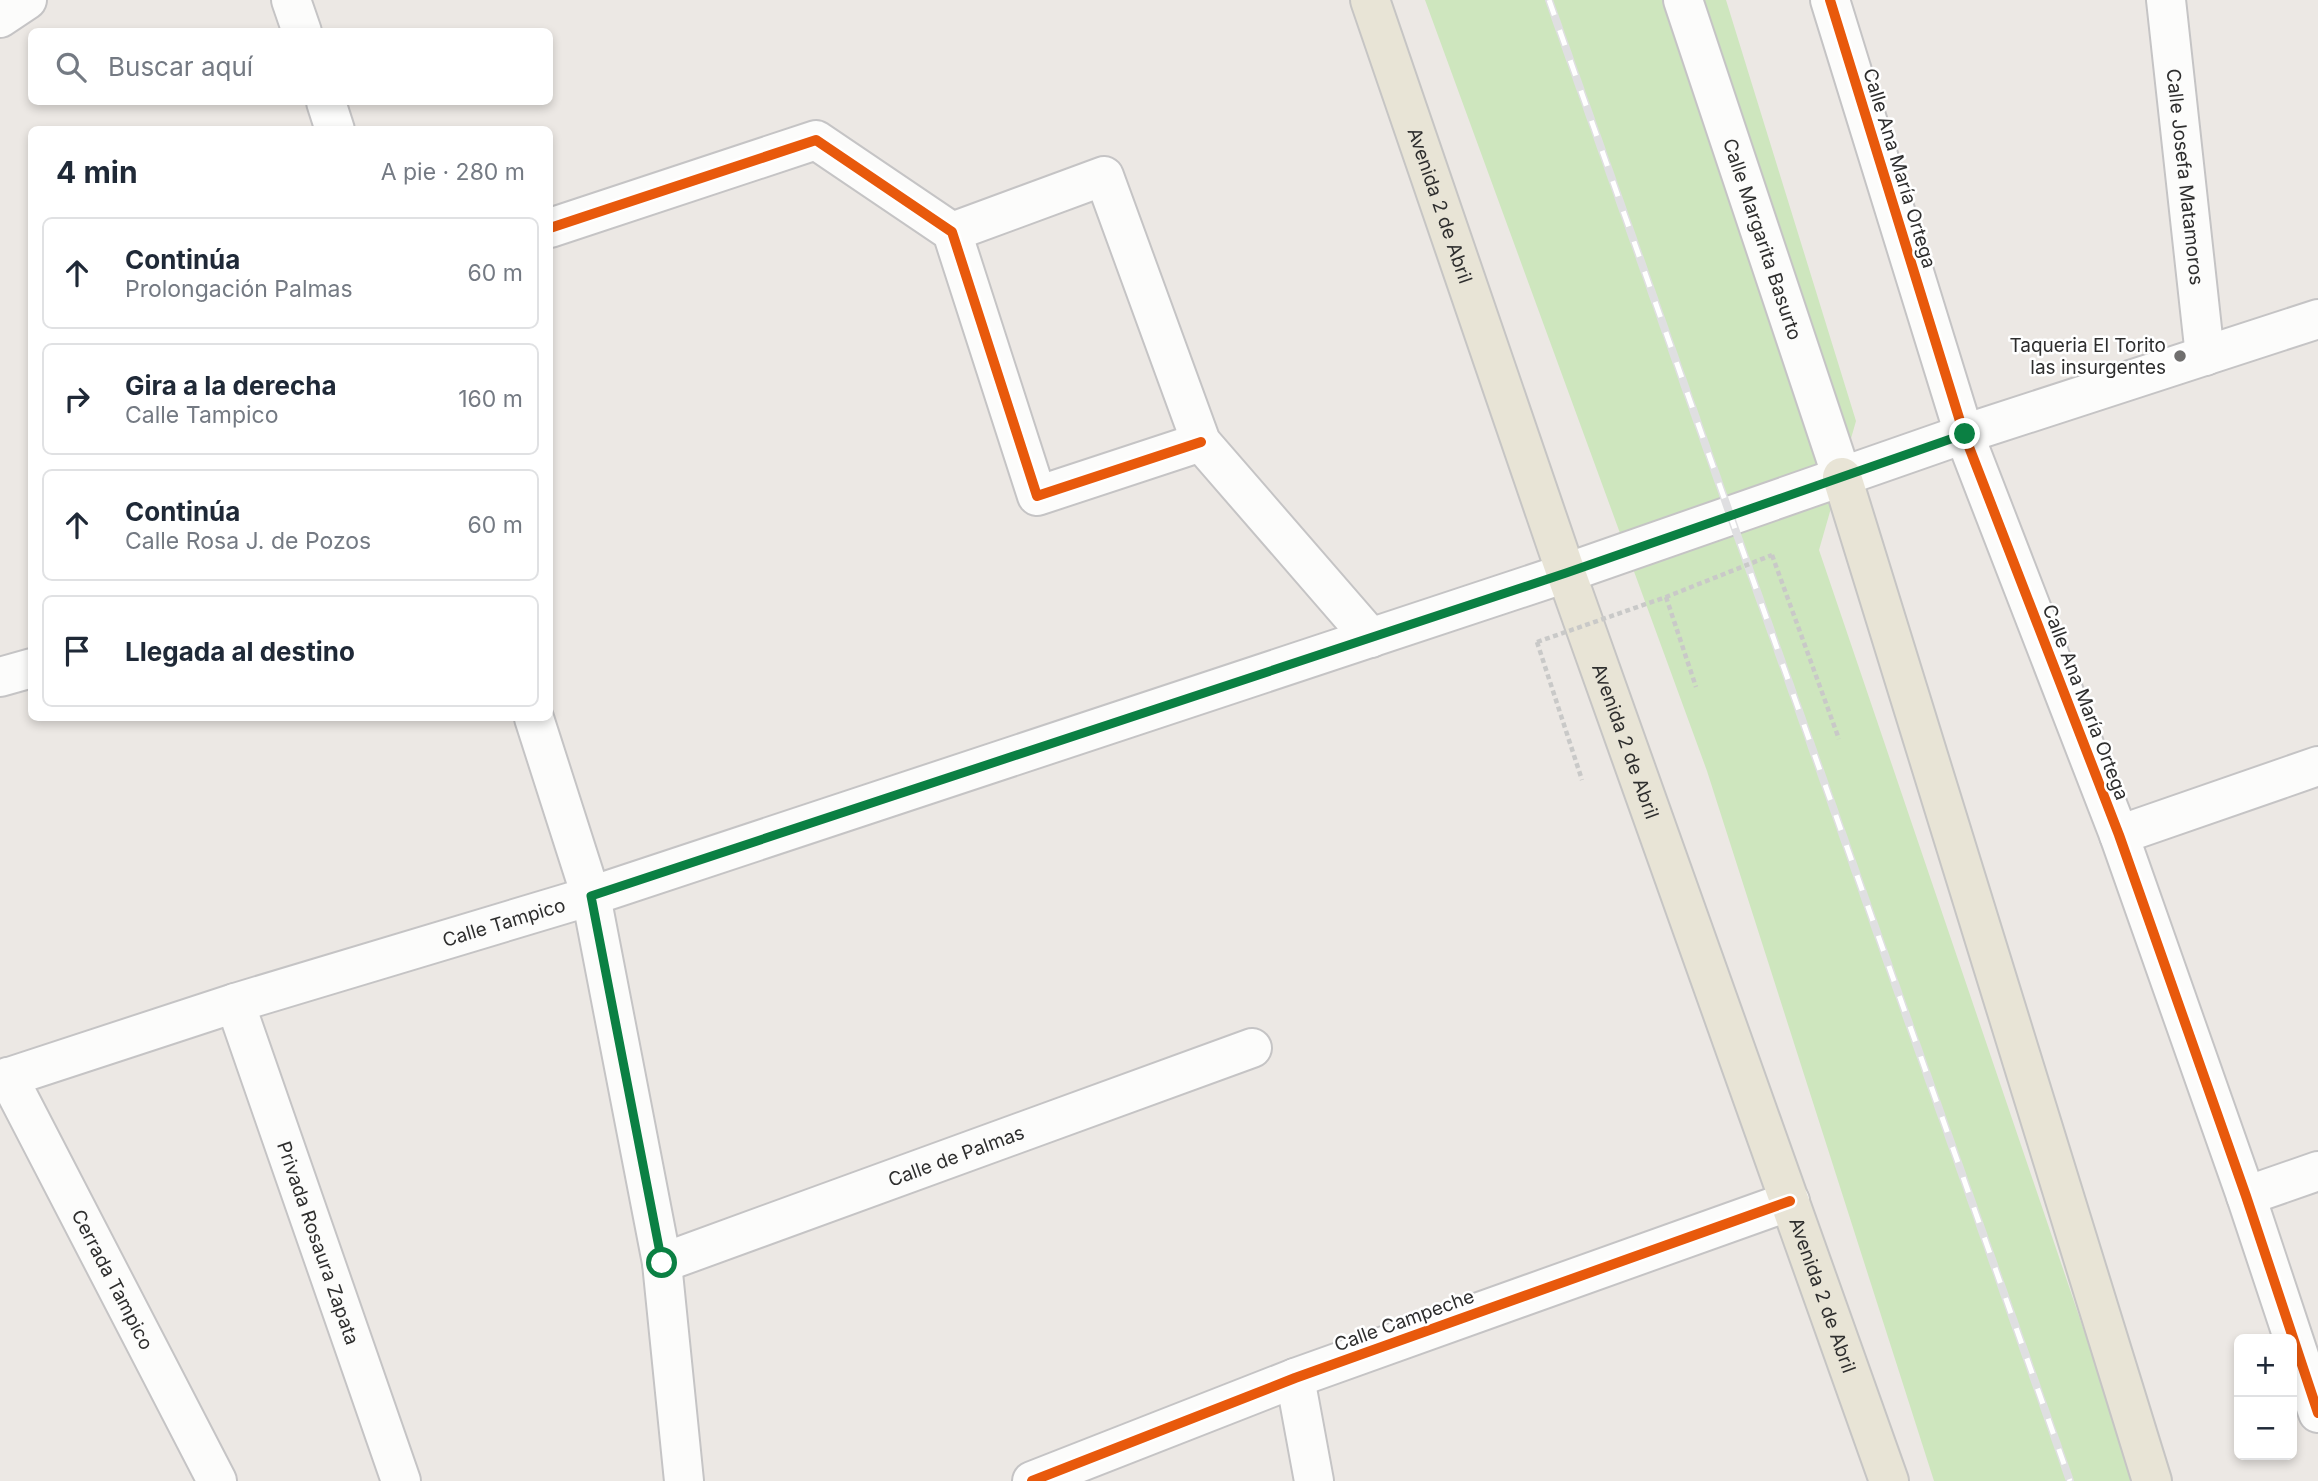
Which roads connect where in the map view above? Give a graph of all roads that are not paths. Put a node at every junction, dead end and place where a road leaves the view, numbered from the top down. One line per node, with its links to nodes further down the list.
1 (27, 0): 7 (street)
2 (291, 0): 8 (street)
3 (1370, 0): 18 (main road, Avenida 2 de Abril)
4 (1683, 0): 17 (street, Calle Margarita Basurto)
5 (1830, 0): 15 (street, Calle Ana María Ortega)
6 (2166, 0): 14 (street, Calle Josefa Matamoros)
7 (0, 18)
8 (301, 28)
9 (327, 105): 10 (street)
10 (334, 126)
11 (553, 227): 12 (street)
12 (952, 232): 16 (street); 16 (street)
13 (2318, 318): 14 (street, Calle Tampico)
14 (2205, 356): 15 (street, Calle Tampico)
15 (1965, 434): 17 (street, Calle Tampico); 24 (street, Calle Ana María Ortega)
16 (1201, 442): 19 (street)
17 (1842, 477): 18 (street, Calle Tampico); 41 (main road)
18 (1566, 573): 19 (street, Calle Tampico); 31 (main road, Avenida 2 de Abril)
19 (1371, 638): 25 (street, Calle Tampico)
20 (28, 669): 21 (street)
21 (0, 677)
22 (535, 721): 25 (street)
23 (2318, 766): 24 (street)
24 (2119, 835): 30 (street, Calle Ana María Ortega)
25 (591, 896): 26 (street, Calle Tampico); 32 (street)
26 (235, 1003): 28 (street, Calle Tampico); 36 (street, Privada Rosaura Zapata)
27 (1252, 1048): 32 (street, Calle de Palmas)
28 (4, 1078): 35 (street, Cerrada Tampico)
29 (2318, 1171): 30 (street)
30 (2246, 1196): 34 (street, Calle Ana María Ortega)
31 (1790, 1200): 33 (street, Calle Campeche); 40 (main road, Avenida 2 de Abril)
32 (662, 1263): 37 (street)
33 (1295, 1378): 38 (street, Calle Campeche); 39 (street)
34 (2318, 1413)
35 (217, 1481)
36 (401, 1481)
37 (684, 1481)
38 (1032, 1481)
39 (1314, 1481)
40 (1889, 1481)
41 (2152, 1481)

